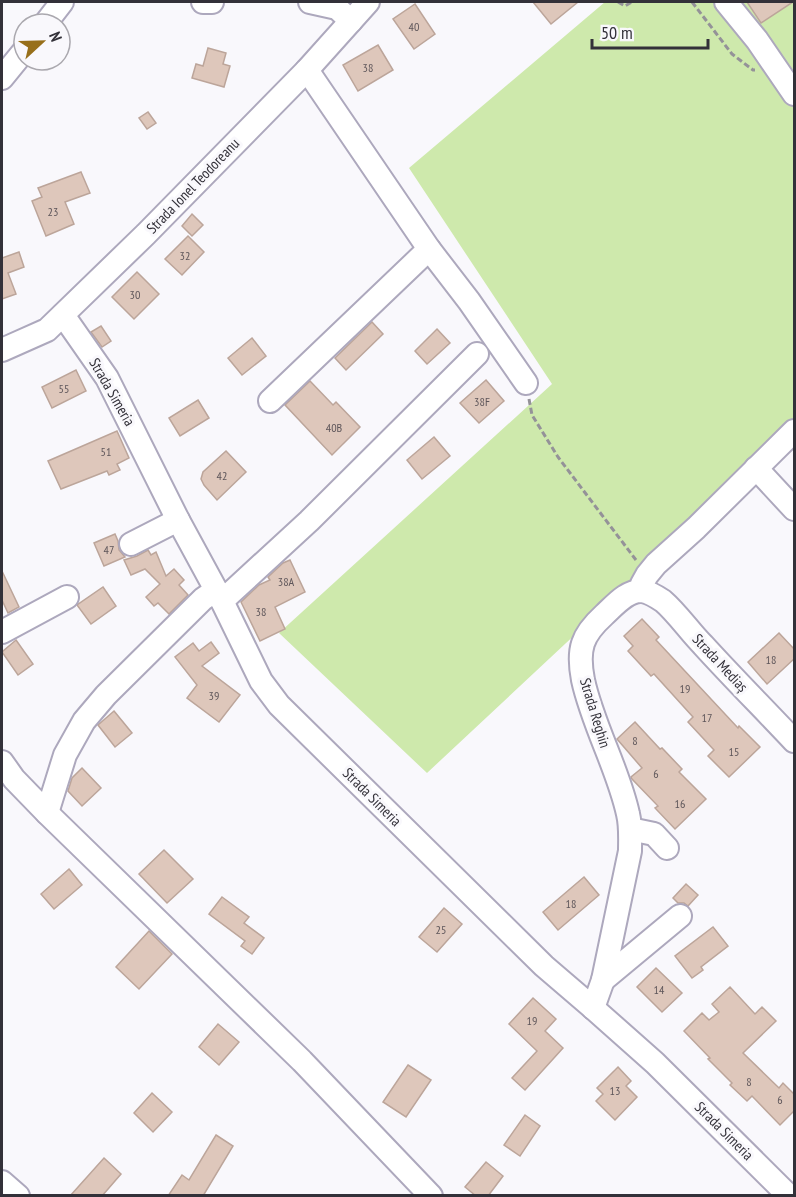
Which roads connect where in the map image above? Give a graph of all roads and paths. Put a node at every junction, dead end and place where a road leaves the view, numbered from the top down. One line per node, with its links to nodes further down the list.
1 (203, 2): 2 (street)
2 (212, 2)
3 (310, 2): 9 (street)
4 (368, 2): 9 (street, Strada Ionel Teodoreanu)
5 (618, 2): 6 (path)
6 (632, 2)
7 (692, 2): 12 (path)
8 (726, 2): 12 (street)
9 (351, 21): 11 (street, Strada Ionel Teodoreanu)
10 (12, 66): 13 (street)
11 (307, 70): 15 (street); 16 (street, Strada Ionel Teodoreanu)
12 (778, 71): 14 (street)
13 (2, 78)
14 (795, 94)
15 (429, 249): 19 (street); 20 (street)
16 (63, 315): 17 (street, Strada Ionel Teodoreanu); 24 (street, Strada Simeria)
17 (2, 350)
18 (477, 354): 27 (street)
19 (526, 383): 26 (path)
20 (270, 401)
21 (795, 431): 22 (street, Strada Reghin)
22 (756, 468): 23 (street); 26 (street, Strada Reghin)
23 (795, 509)
24 (178, 520): 25 (street); 27 (street, Strada Simeria)
25 (131, 544)
26 (644, 583): 30 (street, Strada Mediaș); 33 (street, Strada Reghin)
27 (219, 596): 32 (street); 37 (street, Strada Simeria)
28 (67, 597): 29 (street)
29 (2, 632)
30 (795, 741)
31 (2, 762): 32 (street)
32 (47, 813): 40 (street)
33 (630, 829): 34 (street); 36 (street, Strada Reghin)
34 (667, 848)
35 (680, 916): 36 (street)
36 (603, 980): 37 (street, Strada Reghin)
37 (593, 1008): 41 (street, Strada Simeria)
38 (2, 1182): 39 (street)
39 (18, 1196)
40 (431, 1196)
41 (789, 1196)

